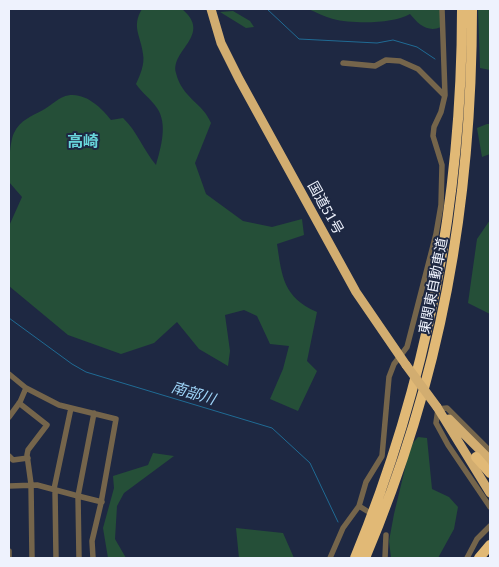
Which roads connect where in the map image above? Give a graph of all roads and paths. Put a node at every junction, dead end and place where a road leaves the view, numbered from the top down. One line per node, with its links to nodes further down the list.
1 (214, 9): 8 (highway, 国道51号)
2 (442, 9): 6 (street)
3 (462, 9): 7 (highway, 東関東自動車道)
4 (472, 9): 7 (highway, 東関東自動車道)
5 (343, 63): 6 (street)
6 (445, 95): 8 (street)
7 (465, 112): 33 (highway, 東関東自動車道); 44 (highway, 東関東自動車道)
8 (403, 361): 13 (highway, 国道51号, bridge); 30 (street)
9 (9, 374): 10 (street)
10 (26, 388): 11 (street); 12 (street)
11 (19, 404): 14 (street); 21 (street)
12 (71, 408): 15 (street); 26 (street)
13 (438, 408): 16 (highway, 国道51号); 17 (highway, 国道51号); 18 (street); 31 (street)
14 (10, 413)
15 (94, 413): 28 (street); 29 (street)
16 (450, 421): 20 (highway); 22 (highway, 国道51号)
17 (457, 439): 20 (highway); 27 (highway, 国道51号)
18 (490, 452)
19 (9, 456): 21 (street)
20 (476, 457): 23 (highway)
21 (28, 458): 24 (street)
22 (490, 460)
23 (490, 473)
24 (31, 484): 25 (street); 26 (street); 39 (street)
25 (9, 486)
26 (54, 490): 28 (street); 40 (street)
27 (490, 493)
28 (78, 496): 29 (street); 41 (street)
29 (102, 502): 42 (street)
30 (359, 506): 32 (street); 43 (street)
31 (490, 507)
32 (367, 511)
33 (384, 513): 45 (highway, 東関東自動車道); 46 (highway)
34 (490, 526): 48 (street)
35 (386, 535): 47 (street)
36 (490, 544): 49 (highway)
37 (9, 551): 38 (street)
38 (9, 558)
39 (32, 558)
40 (56, 558)
41 (79, 558)
42 (93, 558)
43 (330, 558)
44 (355, 558)
45 (366, 558)
46 (371, 558)
47 (385, 558)
48 (467, 558)
49 (479, 558)

